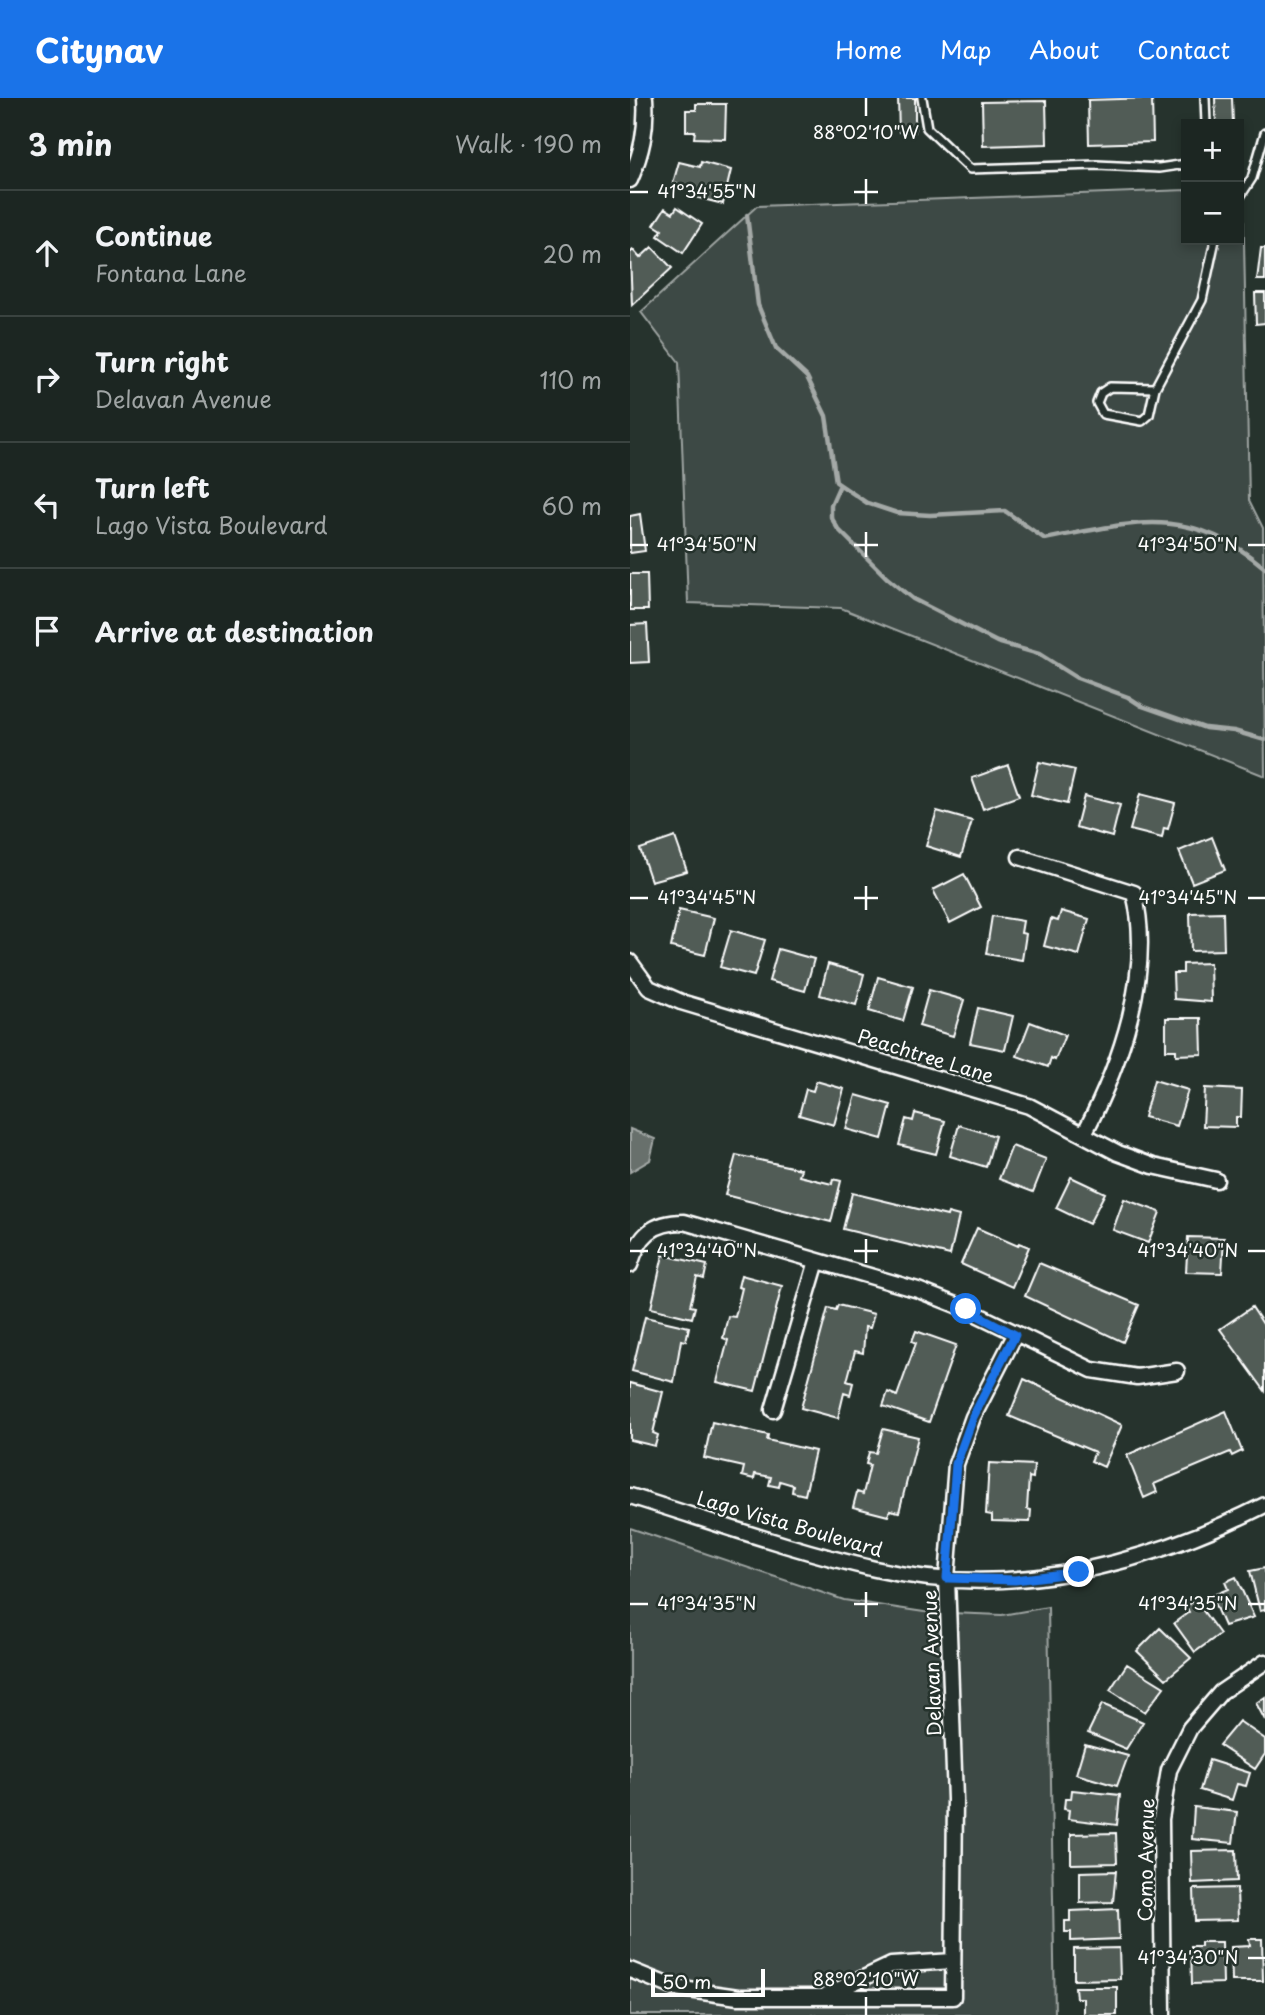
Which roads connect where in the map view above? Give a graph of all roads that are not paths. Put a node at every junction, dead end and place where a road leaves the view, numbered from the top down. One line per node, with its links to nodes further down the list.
1 (645, 98): 7 (street)
2 (922, 98): 6 (lane)
3 (1205, 98): 4 (lane)
4 (1206, 119)
5 (1265, 133): 8 (lane)
6 (1181, 165)
7 (630, 180)
8 (1244, 190)
9 (1214, 245): 10 (lane)
10 (1155, 388): 10 (lane)
11 (1020, 857): 13 (street)
12 (630, 962): 13 (street, Peachtree Lane)
13 (1084, 1134): 14 (street, Peachtree Lane)
14 (1216, 1180)
15 (817, 1261): 16 (street); 17 (street); 19 (street)
16 (630, 1265)
17 (1015, 1335): 18 (street); 22 (street, Delavan Avenue)
18 (1177, 1371)
19 (774, 1410)
20 (630, 1496): 22 (street, Lago Vista Boulevard)
21 (1265, 1505): 22 (street, Lago Vista Boulevard)
22 (947, 1578): 24 (street, Delavan Avenue)
23 (1265, 1662): 27 (street, Como Avenue)
24 (953, 1961): 26 (street); 26 (street, Delavan Avenue)
25 (630, 1970): 26 (street)
26 (820, 1998)
27 (1163, 2015)

